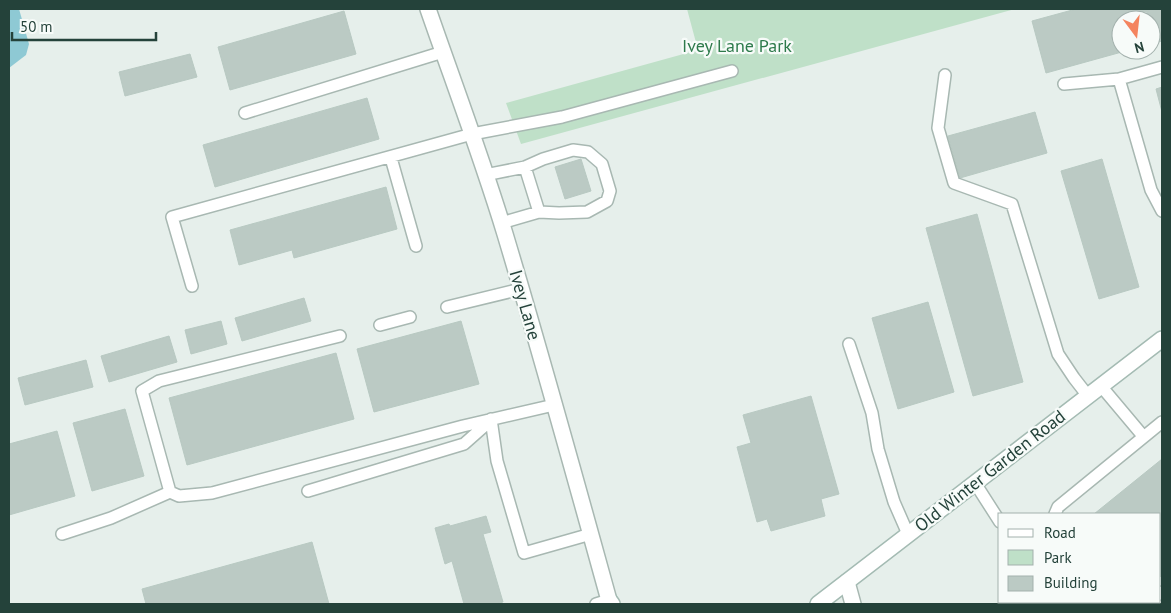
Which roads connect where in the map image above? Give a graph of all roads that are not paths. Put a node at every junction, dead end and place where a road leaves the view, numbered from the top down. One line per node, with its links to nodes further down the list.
1 (428, 9): 2 (street, Ivey Lane)
2 (443, 52): 8 (lane); 9 (street, Ivey Lane)
3 (1162, 67): 6 (lane)
4 (732, 71): 9 (lane)
5 (945, 75): 26 (lane)
6 (1119, 79): 7 (lane); 13 (lane)
7 (1064, 84)
8 (245, 113)
9 (472, 134): 10 (lane); 12 (street, Ivey Lane)
10 (391, 158): 16 (lane); 17 (lane)
11 (525, 167): 12 (lane); 14 (lane); 14 (lane)
12 (485, 175): 15 (street, Ivey Lane)
13 (1162, 211)
14 (539, 212): 15 (lane)
15 (501, 223): 18 (street, Ivey Lane)
16 (416, 246)
17 (192, 286)
18 (521, 289): 19 (lane); 27 (street, Ivey Lane)
19 (447, 307)
20 (410, 317): 21 (lane)
21 (380, 325)
22 (340, 336): 33 (lane)
23 (1162, 339): 25 (street, Old Winter Garden Road)
24 (849, 344): 38 (lane)
25 (1101, 386): 26 (street, Old Winter Garden Road); 30 (lane)
26 (1088, 396): 31 (street, Old Winter Garden Road)
27 (554, 405): 28 (lane); 37 (street, Ivey Lane)
28 (491, 420): 32 (lane); 33 (lane); 37 (lane)
29 (1162, 422): 30 (lane)
30 (1143, 436): 34 (lane)
31 (975, 483): 35 (lane); 38 (street, Old Winter Garden Road)
32 (308, 491)
33 (170, 492): 36 (lane)
34 (1055, 513)
35 (998, 519)
36 (62, 534)
37 (590, 534): 40 (street, Ivey Lane)
38 (908, 534): 39 (street, Old Winter Garden Road)
39 (847, 582): 41 (street, Old Winter Garden Road); 42 (street)
40 (607, 603)
41 (818, 604)
42 (853, 604)

